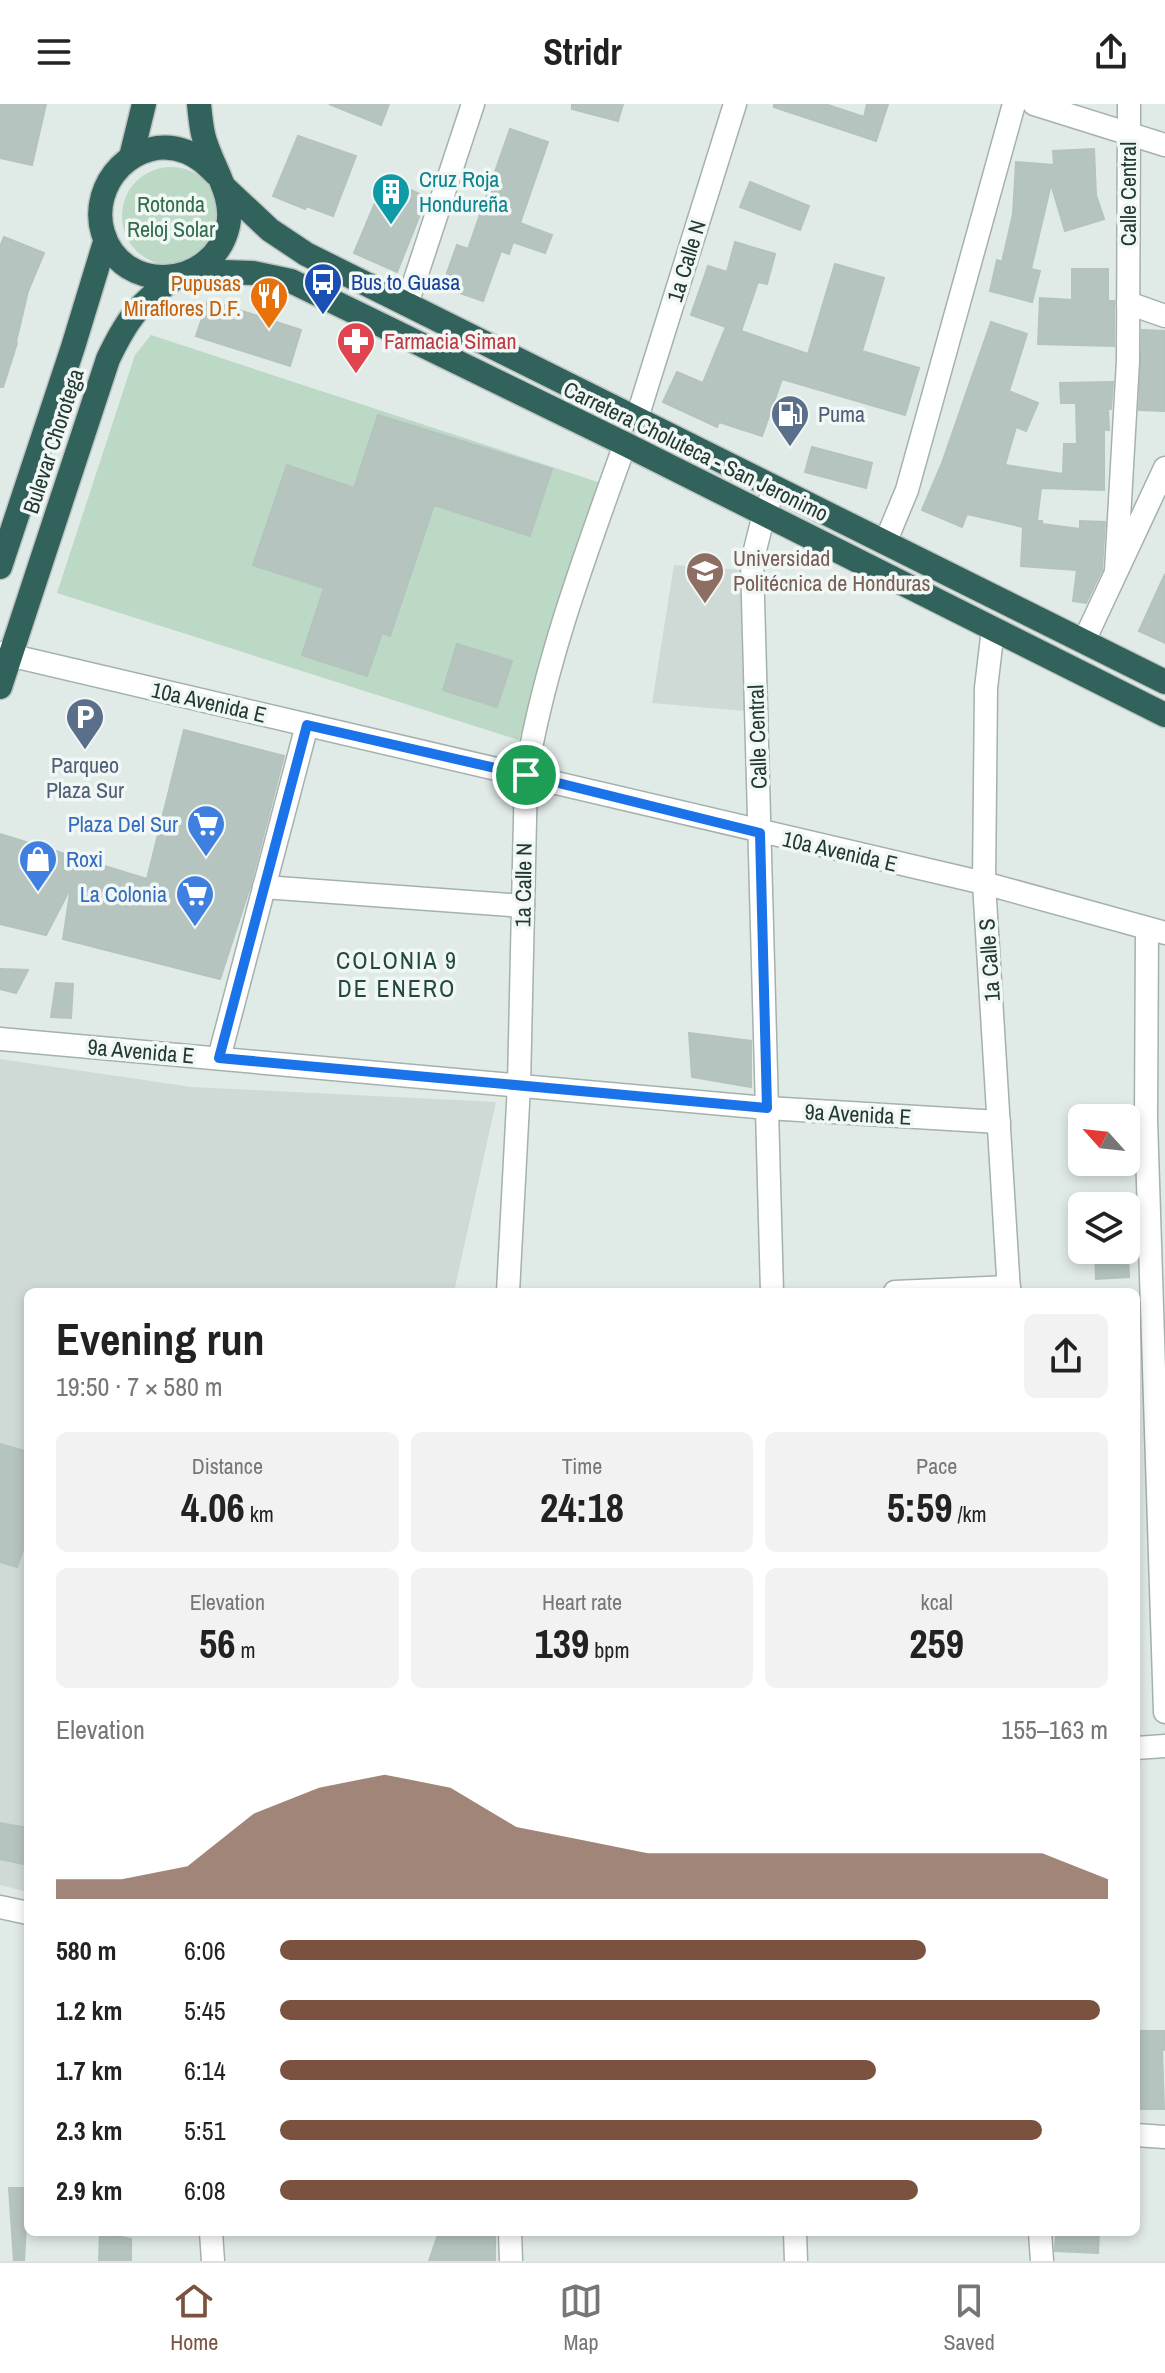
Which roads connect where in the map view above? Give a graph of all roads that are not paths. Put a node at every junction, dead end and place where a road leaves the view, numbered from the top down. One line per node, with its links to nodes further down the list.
1 (144, 104): 10 (highway)
2 (199, 104): 11 (highway)
3 (473, 104): 15 (street)
4 (735, 104): 17 (street, 1a Calle N)
5 (1014, 104): 22 (street)
6 (1034, 104): 8 (street)
7 (1129, 104): 8 (street, Calle Central)
8 (1128, 135): 9 (street); 14 (street, Calle Central)
9 (1165, 145)
10 (131, 157): 11 (highway); 12 (highway)
11 (220, 181): 13 (highway); 15 (highway, Carretera Choluteca - San Jeronimo)
12 (105, 242): 13 (highway); 23 (highway, Bulevar Chorotega)
13 (184, 274): 18 (highway, Carretera Choluteca - San Jeronimo); 27 (highway, Bulevar Chorotega)
14 (1128, 303): 16 (street); 24 (street, Calle Central)
15 (407, 304): 17 (highway, Carretera Choluteca - San Jeronimo)
16 (1165, 316)
17 (637, 418): 20 (highway, Carretera Choluteca - San Jeronimo)
18 (625, 444): 21 (highway, Carretera Choluteca - San Jeronimo); 32 (street, 1a Calle N)
19 (1165, 468): 24 (street)
20 (775, 489): 21 (street, Calle Central); 22 (highway, Carretera Choluteca - San Jeronimo)
21 (764, 514): 25 (highway, Carretera Choluteca - San Jeronimo); 33 (street, Calle Central)
22 (885, 543): 26 (highway, Carretera Choluteca - San Jeronimo)
23 (0, 567)
24 (1116, 571): 26 (street)
25 (993, 629): 30 (highway, Carretera Choluteca - San Jeronimo); 34 (street, 1a Calle S)
26 (1084, 641): 28 (highway, Carretera Choluteca - San Jeronimo)
27 (5, 654): 29 (highway, Bulevar Chorotega); 31 (street, 10a Avenida E)
28 (1165, 682)
29 (0, 687)
30 (1165, 715)
31 (307, 725): 32 (street, 10a Avenida E); 35 (street)
32 (526, 775): 33 (street, 10a Avenida E); 36 (street, 1a Calle N)
33 (760, 833): 34 (street, 10a Avenida E); 41 (street, Calle Central)
34 (984, 883): 37 (street, 10a Avenida E); 42 (street, 1a Calle S)
35 (264, 887): 36 (street); 39 (street)
36 (523, 906): 40 (street, 1a Calle N)
37 (1156, 931): 46 (street)
38 (0, 1039): 39 (street, 9a Avenida E)
39 (219, 1058): 40 (street, 9a Avenida E)
40 (519, 1085): 41 (street, 9a Avenida E); 43 (street, 1a Calle N)
41 (767, 1108): 42 (street, 9a Avenida E); 44 (street, Calle Central)
42 (999, 1122): 45 (street, 1a Calle S)
43 (508, 1288)
44 (772, 1288)
45 (1009, 1288)
46 (1153, 1456): 47 (street)
47 (1165, 1712)
48 (1165, 1746): 49 (street)
49 (1140, 1748)
50 (1, 1912): 51 (street)
51 (24, 1913)
52 (1140, 2135): 53 (street)
53 (1165, 2137)
54 (211, 2236): 58 (street)
55 (510, 2236): 59 (street)
56 (795, 2236): 60 (street)
57 (1040, 2236): 61 (street)
58 (213, 2261)
59 (511, 2261)
60 (796, 2261)
61 (1042, 2261)

